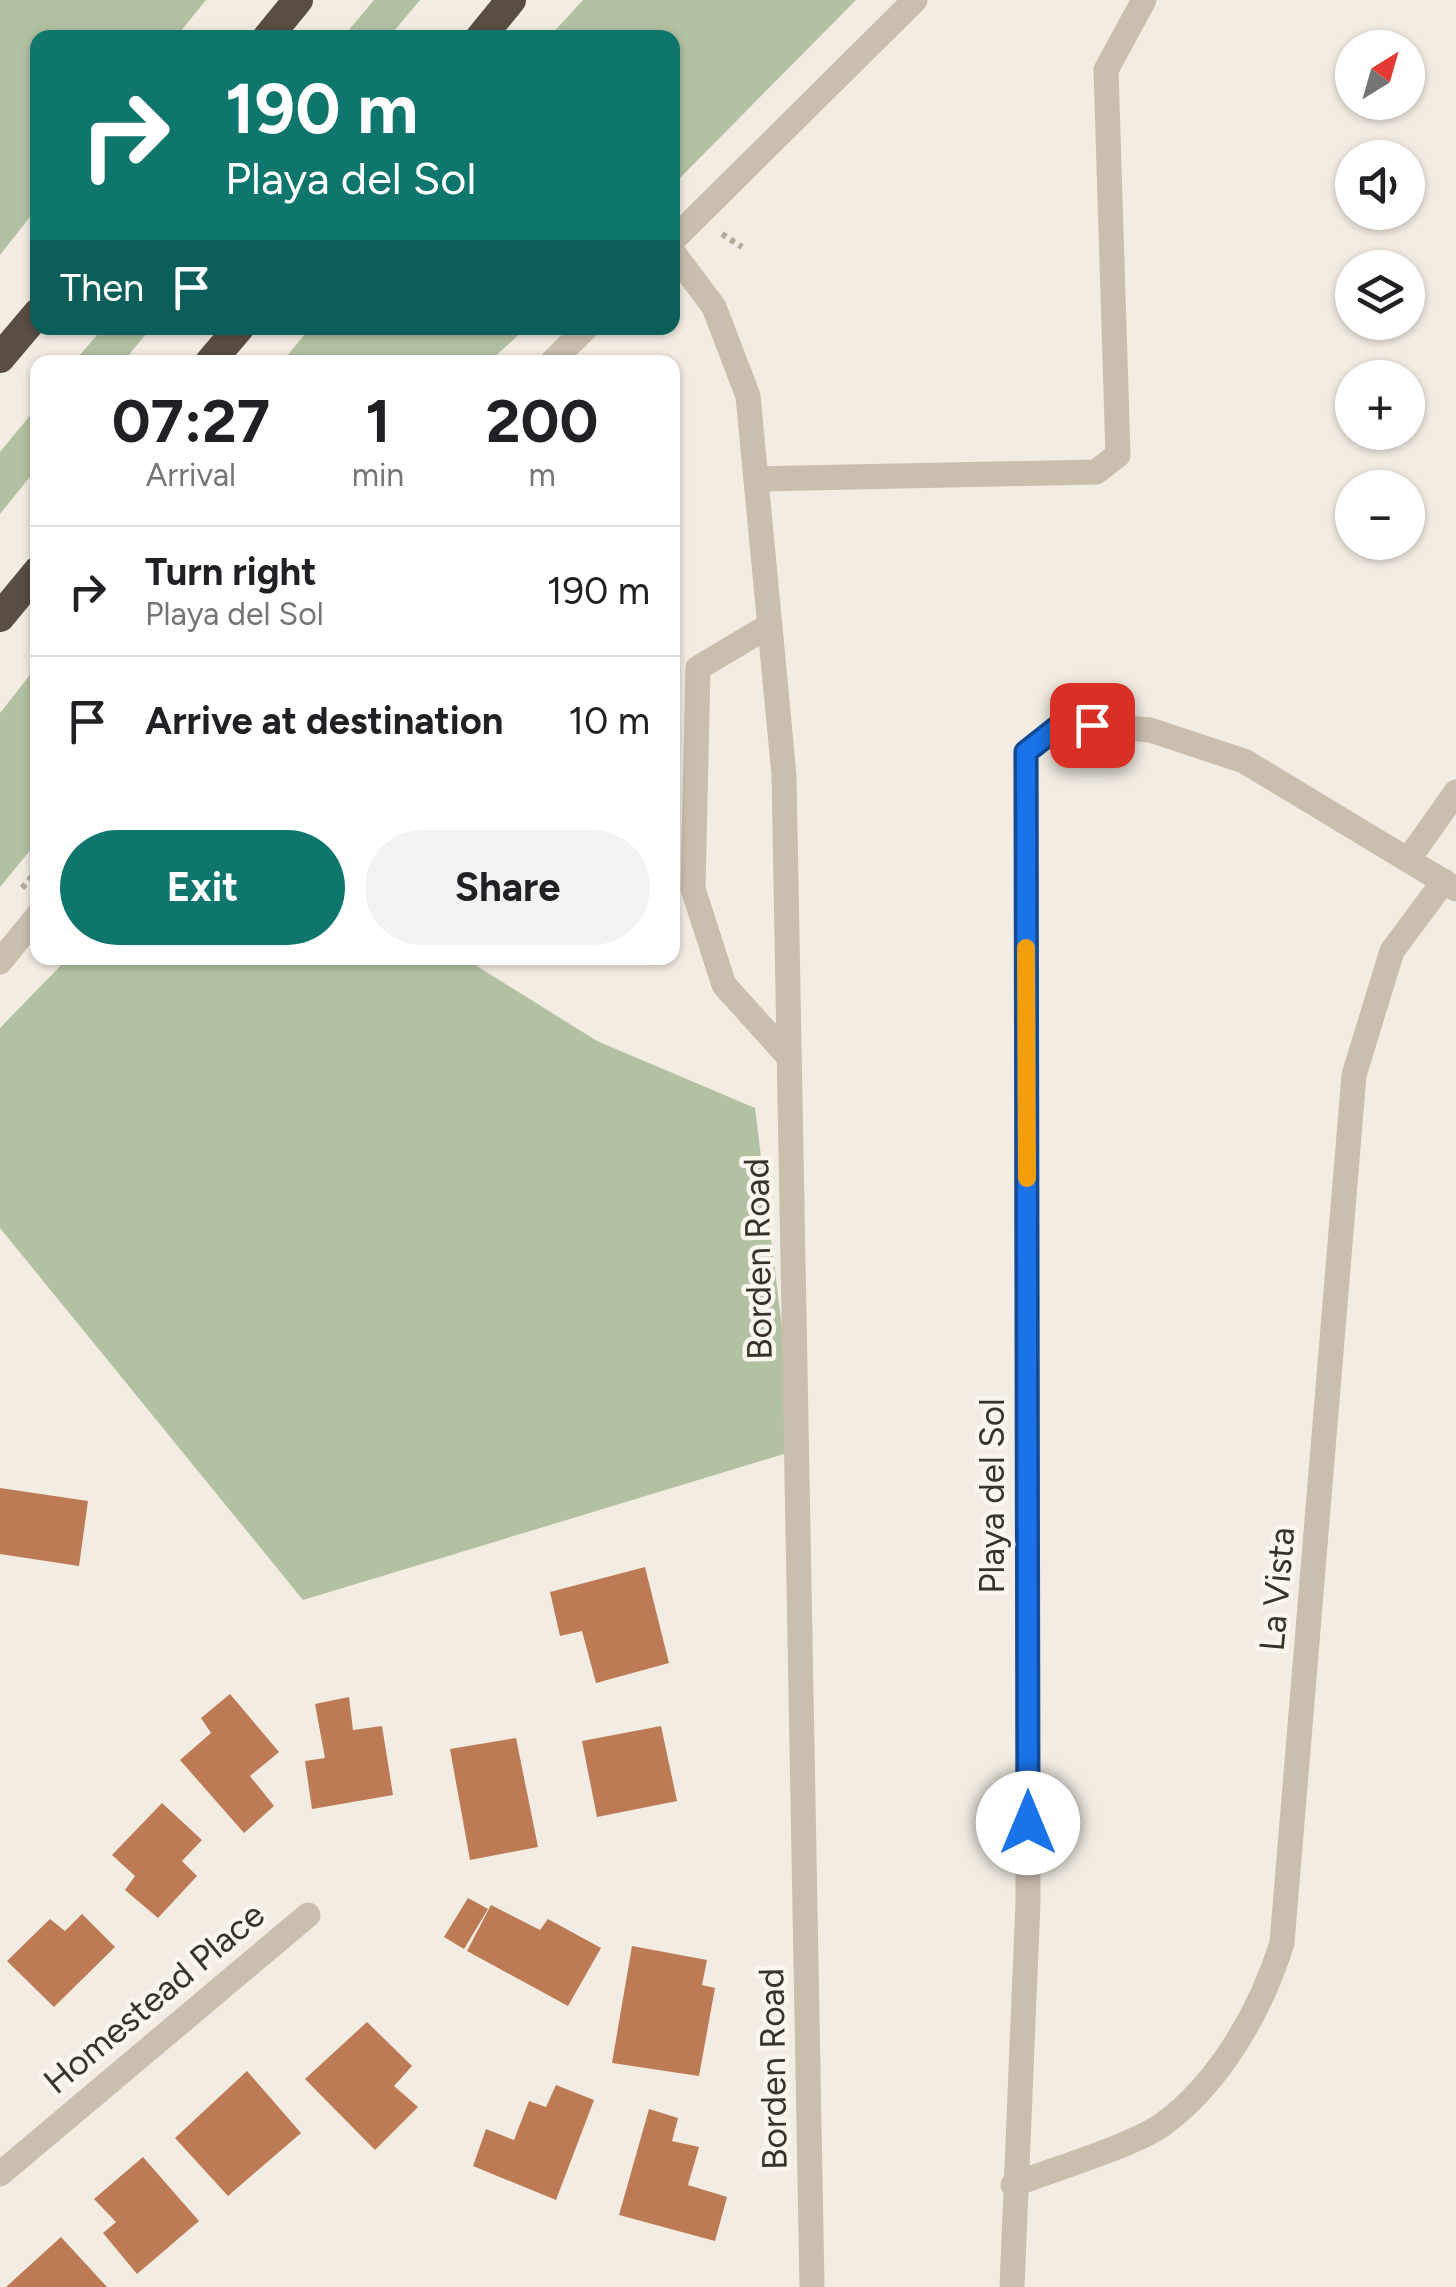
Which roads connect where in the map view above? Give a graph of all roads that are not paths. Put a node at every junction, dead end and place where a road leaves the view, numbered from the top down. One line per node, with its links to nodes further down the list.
1 (298, 0): 5 (highway)
2 (511, 0): 6 (highway)
3 (915, 0): 7 (street)
4 (1144, 0): 15 (street)
5 (273, 30)
6 (487, 30)
7 (680, 232)
8 (680, 262): 15 (street, Borden Road)
9 (30, 322): 14 (highway)
10 (233, 335): 12 (highway)
11 (579, 335): 13 (street)
12 (216, 355)
13 (559, 355)
14 (0, 358)
15 (756, 479): 18 (street, Borden Road)
16 (30, 581): 17 (highway)
17 (0, 617)
18 (770, 625): 24 (street, Borden Road); 24 (street)
19 (1456, 792): 20 (street)
20 (1408, 860): 21 (street); 27 (street, Playa del Sol)
21 (1450, 885): 27 (street, La Vista)
22 (30, 925): 23 (street)
23 (0, 962)
24 (789, 1058): 28 (street, Borden Road)
25 (308, 1915): 26 (street, Homestead Place)
26 (0, 2174)
27 (1013, 2185): 29 (street, Playa del Sol)
28 (812, 2287)
29 (1012, 2287)

